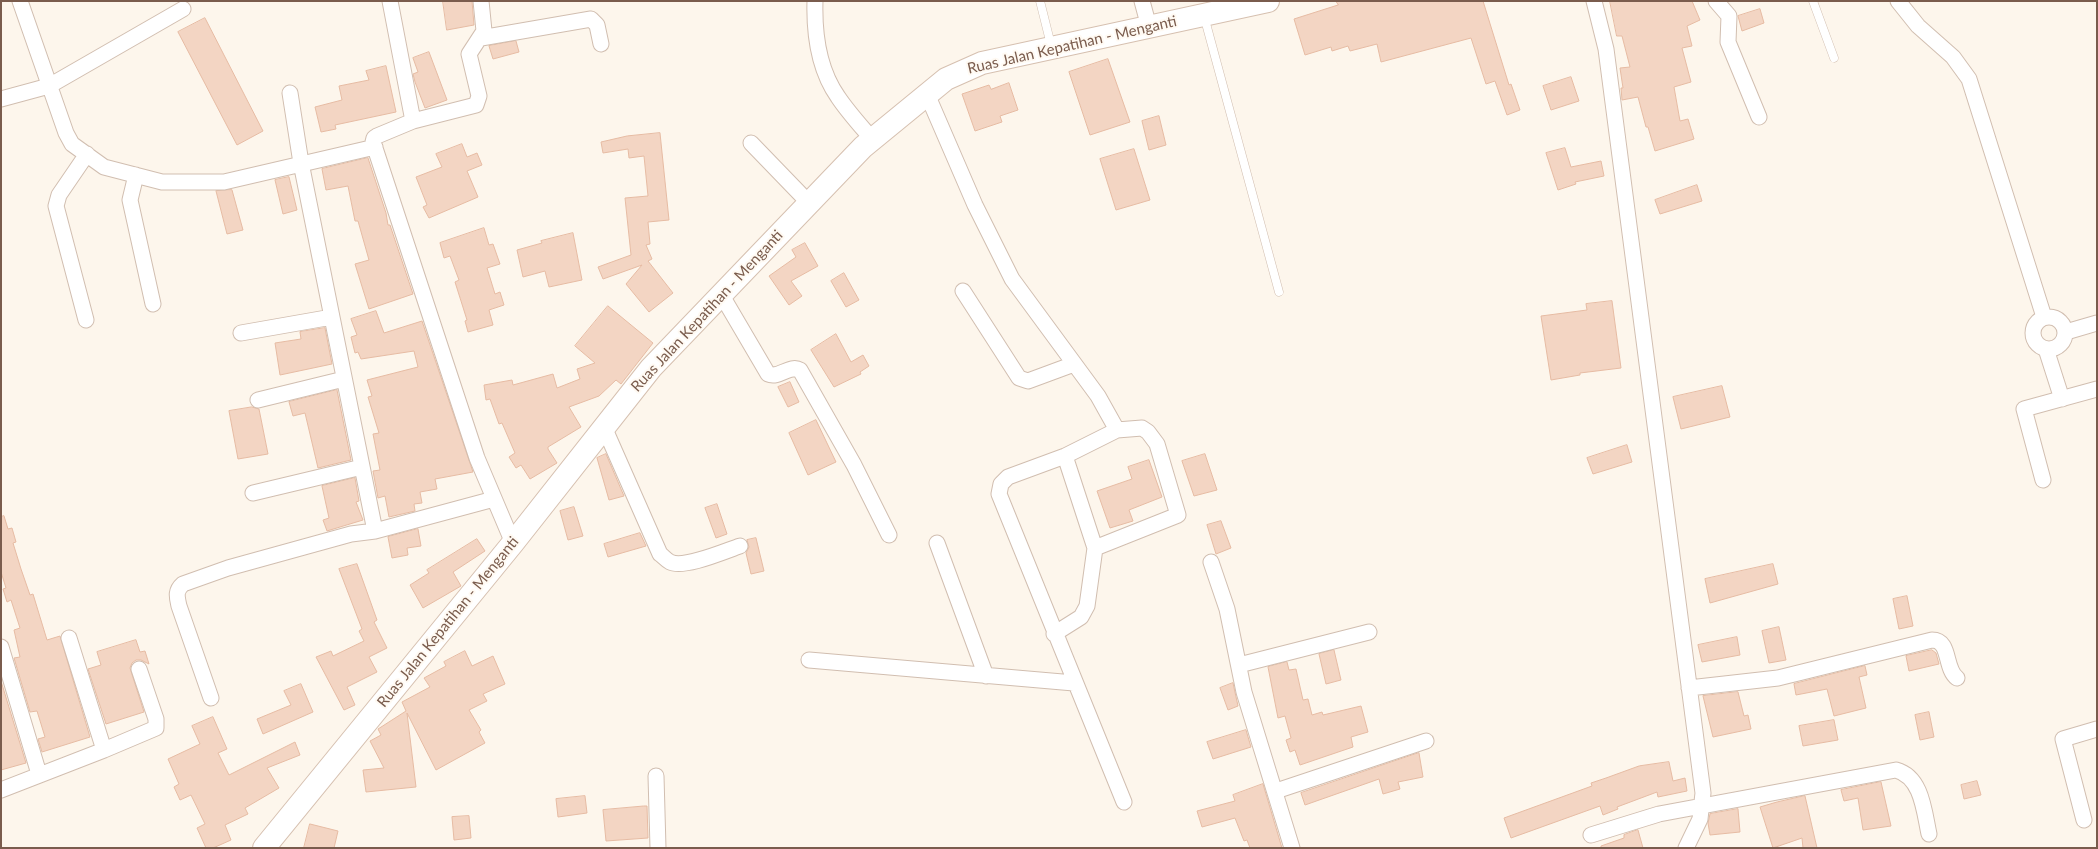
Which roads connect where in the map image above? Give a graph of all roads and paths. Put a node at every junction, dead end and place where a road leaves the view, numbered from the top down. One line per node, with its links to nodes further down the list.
1 (20, 1): 21 (street)
2 (390, 1): 26 (street)
3 (481, 1): 17 (street)
4 (815, 1): 27 (street)
5 (1040, 1): 19 (lane)
6 (1142, 1): 16 (street)
7 (1268, 1): 14 (main road, Ruas Jalan Kepatihan - Menganti)
8 (1594, 1): 74 (street)
9 (1716, 1): 25 (street)
10 (1813, 1): 20 (lane)
11 (1898, 1): 15 (street)
12 (1911, 1): 15 (street)
13 (183, 9): 21 (street)
14 (1203, 15): 16 (main road, Ruas Jalan Kepatihan - Menganti); 35 (lane)
15 (1918, 26): 39 (street)
16 (1149, 27): 19 (main road, Ruas Jalan Kepatihan - Menganti)
17 (481, 38): 18 (street); 26 (street)
18 (601, 44)
19 (1052, 48): 23 (main road, Ruas Jalan Kepatihan - Menganti)
20 (1834, 58)
21 (49, 86): 24 (street); 30 (street)
22 (290, 94): 31 (street)
23 (927, 94): 27 (main road, Ruas Jalan Kepatihan - Menganti); 45 (street)
24 (1, 99)
25 (1759, 117)
26 (413, 121): 29 (street)
27 (872, 139): 33 (main road, Ruas Jalan Kepatihan - Menganti)
28 (751, 143): 33 (street)
29 (374, 147): 31 (street); 56 (street)
30 (87, 154): 32 (street); 40 (street)
31 (302, 164): 32 (street); 38 (street)
32 (136, 175): 37 (street)
33 (808, 203): 36 (main road, Ruas Jalan Kepatihan - Menganti)
34 (963, 291): 45 (street)
35 (1280, 292)
36 (721, 294): 50 (main road, Ruas Jalan Kepatihan - Menganti); 58 (street)
37 (153, 304)
38 (332, 317): 43 (street); 46 (street)
39 (2044, 317): 42 (street); 44 (street)
40 (86, 320)
41 (2097, 323): 42 (street)
42 (2066, 332): 44 (street)
43 (241, 333)
44 (2046, 349): 48 (street)
45 (1074, 364): 51 (street)
46 (344, 379): 49 (street); 53 (street)
47 (2096, 391): 48 (street)
48 (2062, 399): 54 (street)
49 (258, 400)
50 (604, 426): 59 (main road, Ruas Jalan Kepatihan - Menganti); 61 (street)
51 (1117, 430): 52 (street); 62 (street)
52 (1065, 456): 62 (street); 65 (street)
53 (362, 467): 55 (street); 57 (street)
54 (2043, 480)
55 (253, 493)
56 (494, 499): 57 (street); 59 (street)
57 (375, 531): 75 (street)
58 (889, 535)
59 (513, 543): 88 (main road, Ruas Jalan Kepatihan - Menganti)
60 (937, 543): 71 (street)
61 (740, 546)
62 (1095, 548): 65 (street)
63 (1211, 562): 69 (street)
64 (1369, 632): 69 (street)
65 (1054, 634): 73 (street)
66 (69, 638): 78 (street)
67 (1, 647): 79 (street)
68 (808, 660): 71 (street)
69 (1239, 665): 82 (street)
70 (138, 669): 78 (street)
71 (986, 676): 73 (street)
72 (1957, 678): 74 (street)
73 (1074, 683): 83 (street)
74 (1689, 688): 84 (street)
75 (211, 698)
76 (2097, 729): 85 (street)
77 (1426, 741): 82 (street)
78 (104, 750): 79 (street)
79 (39, 774): 81 (street)
80 (656, 776): 89 (street)
81 (1, 790)
82 (1276, 791): 90 (street)
83 (1124, 802)
84 (1703, 806): 86 (street); 87 (street); 91 (street)
85 (2084, 820)
86 (1930, 834)
87 (1591, 835)
88 (264, 848)
89 (658, 848)
90 (1292, 848)
91 (1686, 848)

